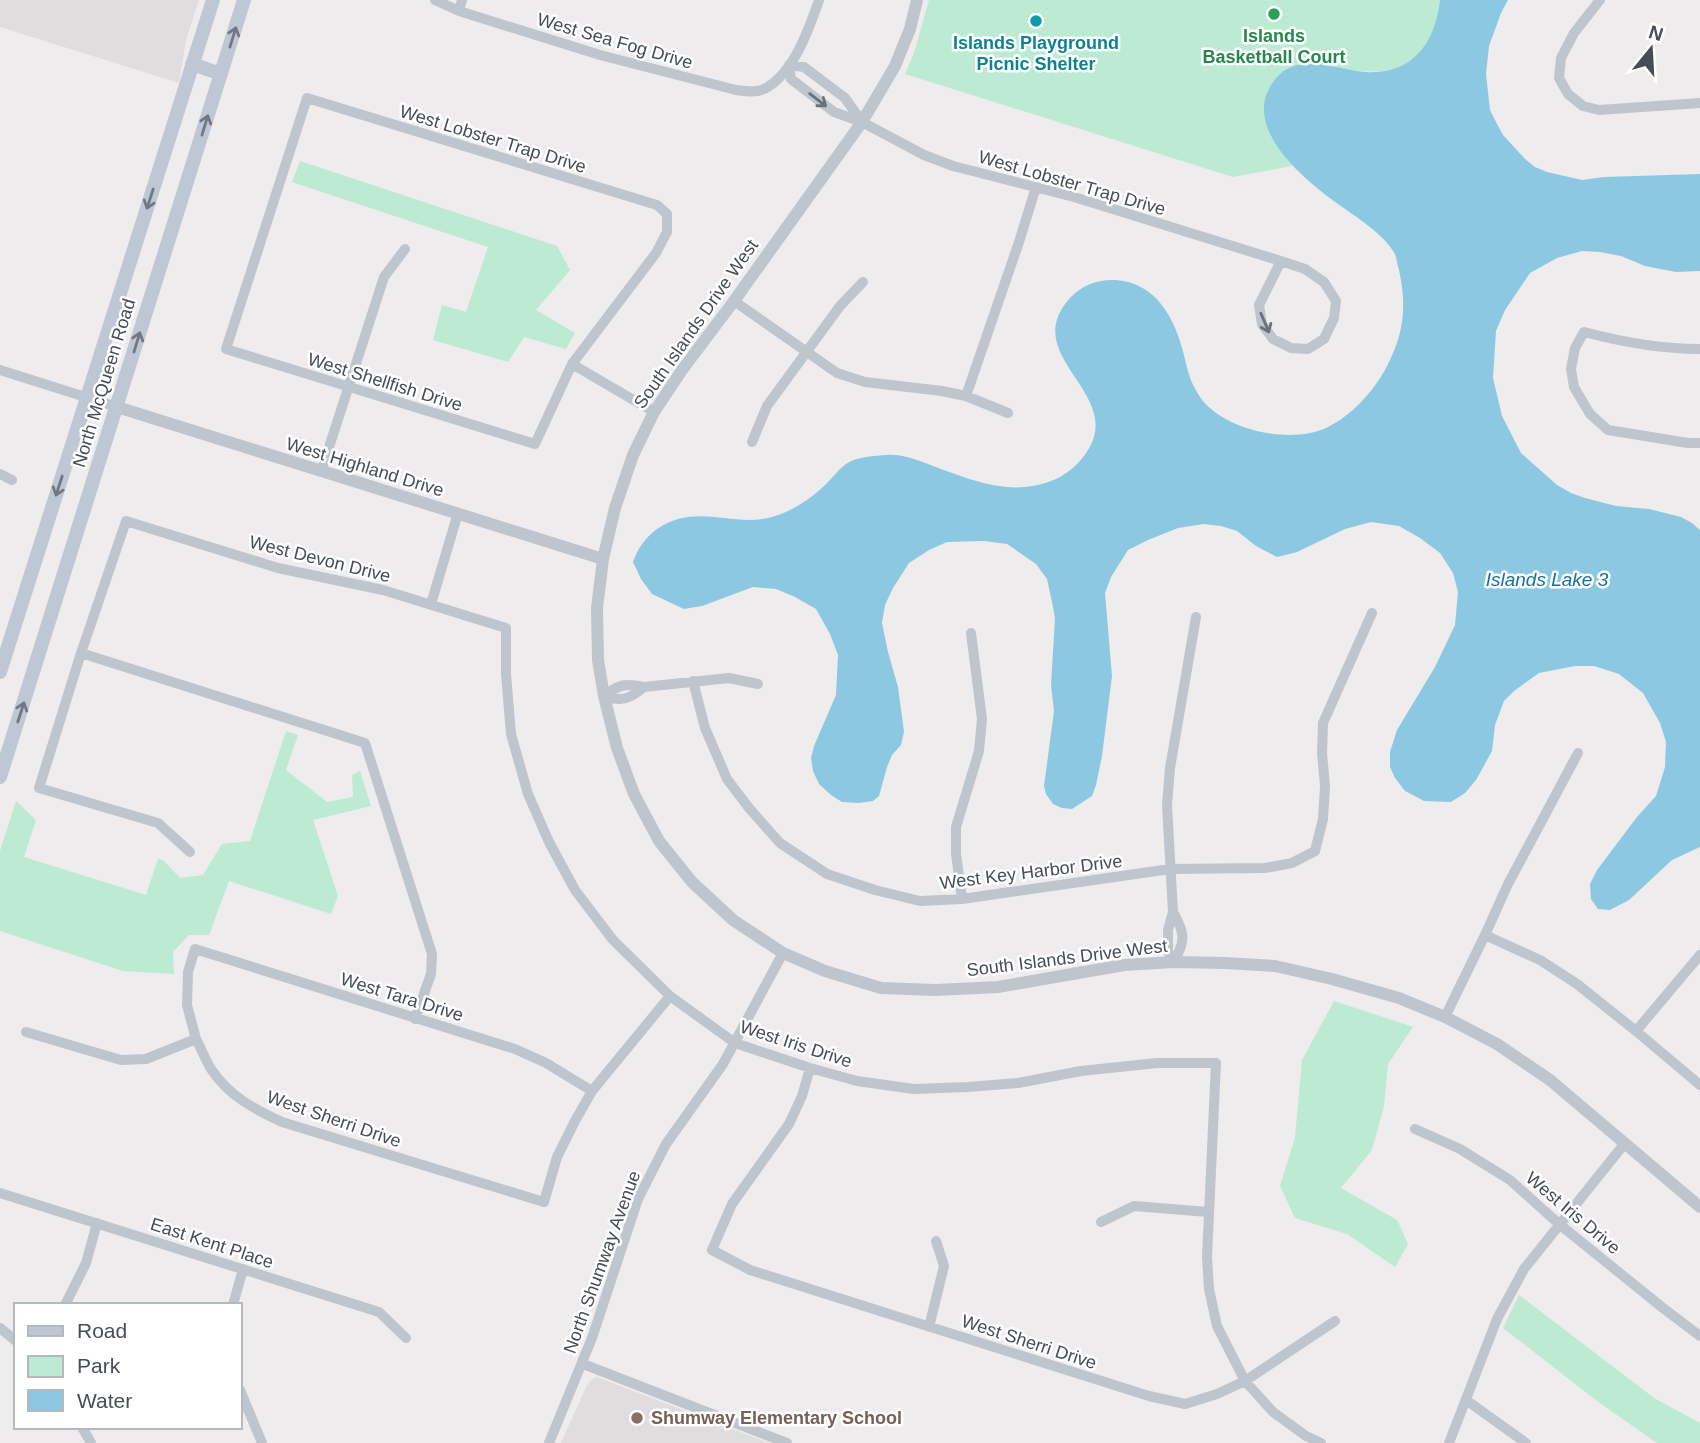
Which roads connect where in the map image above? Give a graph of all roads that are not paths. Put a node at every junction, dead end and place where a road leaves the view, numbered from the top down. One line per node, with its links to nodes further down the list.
1 (213, 0): 9 (main road, North McQueen Road)
2 (244, 0): 11 (main road, North McQueen Road, one-way to 2)
3 (435, 0): 8 (street, West Sea Fog Drive)
4 (462, 0): 8 (street)
5 (819, 0): 10 (street)
6 (917, 0): 13 (street, South Islands Drive West)
7 (1600, 0): 12 (street)
8 (459, 11): 10 (street, West Sea Fog Drive)
9 (192, 64): 11 (main road); 26 (main road, North McQueen Road, one-way to 26)
10 (789, 65): 13 (street); 13 (street, one-way to 13)
11 (221, 74): 27 (main road, North McQueen Road, one-way to 11)
12 (1700, 103)
13 (862, 121): 14 (street, West Lobster Trap Drive); 18 (street, South Islands Drive West)
14 (1036, 187): 16 (street, West Lobster Trap Drive); 25 (street)
15 (405, 249): 24 (street)
16 (1281, 261): 16 (street, West Lobster Trap Drive, one-way to 16)
17 (863, 282): 21 (street)
18 (734, 302): 21 (street); 28 (street, South Islands Drive West)
19 (226, 349): 22 (street, West Lobster Trap Drive); 24 (street, West Shellfish Drive)
20 (1700, 349): 31 (street)
21 (805, 352): 25 (street); 30 (street)
22 (572, 365): 24 (street, West Shellfish Drive); 28 (street)
23 (0, 370): 26 (street)
24 (349, 387): 32 (street)
25 (966, 396): 29 (street)
26 (87, 397): 27 (street); 43 (main road, North McQueen Road, one-way to 43)
27 (117, 407): 32 (street, West Highland Drive); 48 (main road, North McQueen Road, one-way to 27)
28 (654, 412): 36 (street, South Islands Drive West)
29 (1008, 413)
30 (752, 442)
31 (1700, 443)
32 (321, 472): 35 (street, West Highland Drive)
33 (0, 474): 34 (street)
34 (12, 480)
35 (458, 513): 36 (street, West Highland Drive); 37 (street)
36 (603, 559): 46 (street, South Islands Drive West)
37 (431, 604): 40 (street, West Devon Drive); 42 (street, West Devon Drive)
38 (1372, 613): 50 (street, West Key Harbor Drive)
39 (1196, 617): 50 (street)
40 (506, 628): 57 (street, West Iris Drive)
41 (971, 634): 51 (street)
42 (81, 653): 49 (street); 59 (street)
43 (0, 672)
44 (693, 681): 45 (street); 46 (street); 51 (street, West Key Harbor Drive)
45 (758, 684)
46 (604, 696): 54 (street, South Islands Drive West)
47 (1578, 753): 52 (street)
48 (0, 777)
49 (190, 852)
50 (1170, 869): 51 (street, West Key Harbor Drive); 56 (street)
51 (962, 900)
52 (1485, 935): 58 (street); 60 (street)
53 (195, 949): 59 (street, West Tara Drive); 62 (street, West Sherri Drive)
54 (783, 953): 56 (street, South Islands Drive West); 63 (street, North Shumway Avenue)
55 (1700, 955): 60 (street)
56 (1174, 962): 58 (street, South Islands Drive West)
57 (670, 996): 63 (street, West Iris Drive); 66 (street)
58 (1446, 1017): 68 (street, South Islands Drive West)
59 (415, 1018): 66 (street, West Tara Drive)
60 (1636, 1031): 65 (street)
61 (26, 1032): 62 (street)
62 (196, 1039): 66 (street, West Sherri Drive)
63 (736, 1043): 64 (street, West Iris Drive); 85 (street, North Shumway Avenue)
64 (810, 1068): 71 (street, West Iris Drive); 80 (street, West Sherri Drive)
65 (1700, 1085)
66 (592, 1091)
67 (1415, 1129): 74 (street, West Iris Drive)
68 (1625, 1143): 70 (street, South Islands Drive West); 74 (street)
69 (0, 1193): 73 (street, East Kent Place)
70 (1700, 1207)
71 (1208, 1212): 72 (street); 86 (street)
72 (1101, 1222)
73 (97, 1223): 76 (street, East Kent Place); 77 (street)
74 (1559, 1224): 82 (street, West Iris Drive); 88 (street)
75 (936, 1241): 80 (street)
76 (243, 1269): 78 (street); 83 (street, East Kent Place)
77 (66, 1303)
78 (234, 1303)
79 (1335, 1321): 86 (street, West Sherri Drive)
80 (929, 1326): 86 (street, West Sherri Drive)
81 (0, 1328): 84 (street)
82 (1700, 1336)
83 (406, 1338)
84 (14, 1339)
85 (583, 1364): 90 (street, North Shumway Avenue); 91 (street)
86 (1245, 1381): 92 (street)
87 (242, 1395): 89 (street)
88 (1466, 1400): 93 (street); 94 (street)
89 (262, 1443)
90 (549, 1443)
91 (787, 1443)
92 (1321, 1443)
93 (1449, 1443)
94 (1526, 1443)

